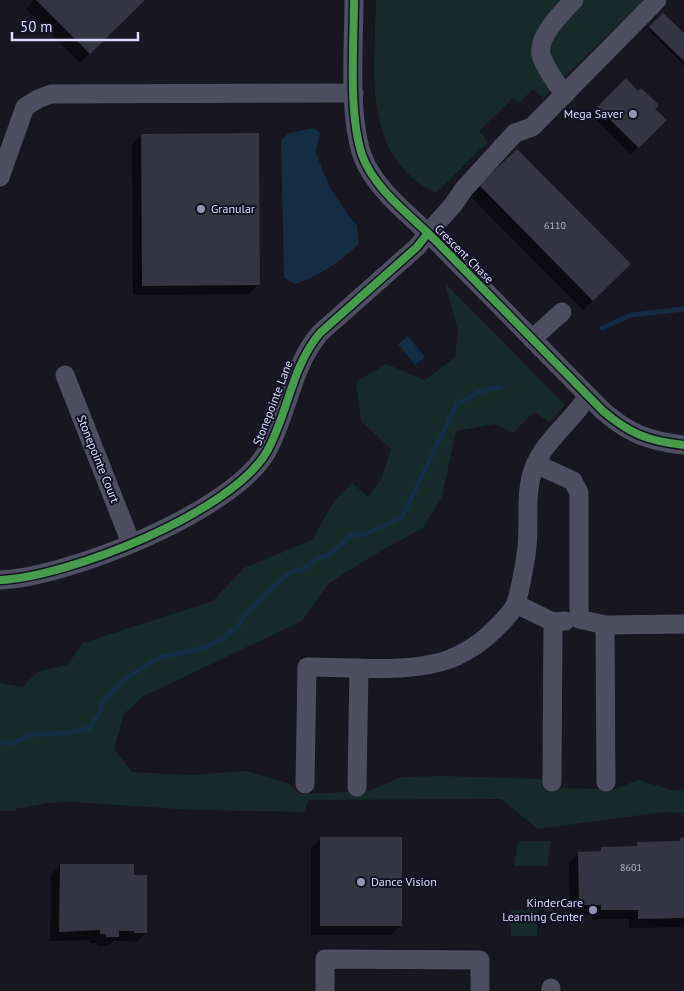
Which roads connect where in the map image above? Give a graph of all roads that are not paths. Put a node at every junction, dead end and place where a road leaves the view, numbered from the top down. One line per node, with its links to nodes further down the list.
1 (354, 0): 4 (street, Crescent Chase)
2 (574, 0): 5 (street)
3 (657, 0): 5 (street, Stonepointe Lane)
4 (354, 93): 6 (street); 7 (street, Crescent Chase)
5 (564, 95): 7 (street, Stonepointe Lane)
6 (0, 177)
7 (428, 232): 9 (street, Crescent Chase); 14 (street, Stonepointe Lane)
8 (562, 312): 9 (street)
9 (532, 339): 11 (street, Crescent Chase)
10 (65, 375): 14 (street, Stonepointe Court)
11 (588, 396): 12 (street, Crescent Chase); 13 (street)
12 (684, 445)
13 (536, 464): 16 (street); 17 (street)
14 (132, 543): 15 (street, Stonepointe Lane)
15 (0, 580)
16 (516, 604): 18 (street); 21 (street)
17 (579, 619): 18 (street); 20 (street)
18 (553, 622): 22 (street)
19 (684, 624): 20 (street)
20 (605, 625): 23 (street)
21 (359, 668): 24 (street); 25 (street)
22 (552, 782)
23 (606, 782)
24 (305, 784)
25 (358, 787)
26 (325, 991): 27 (street)
27 (480, 991)

